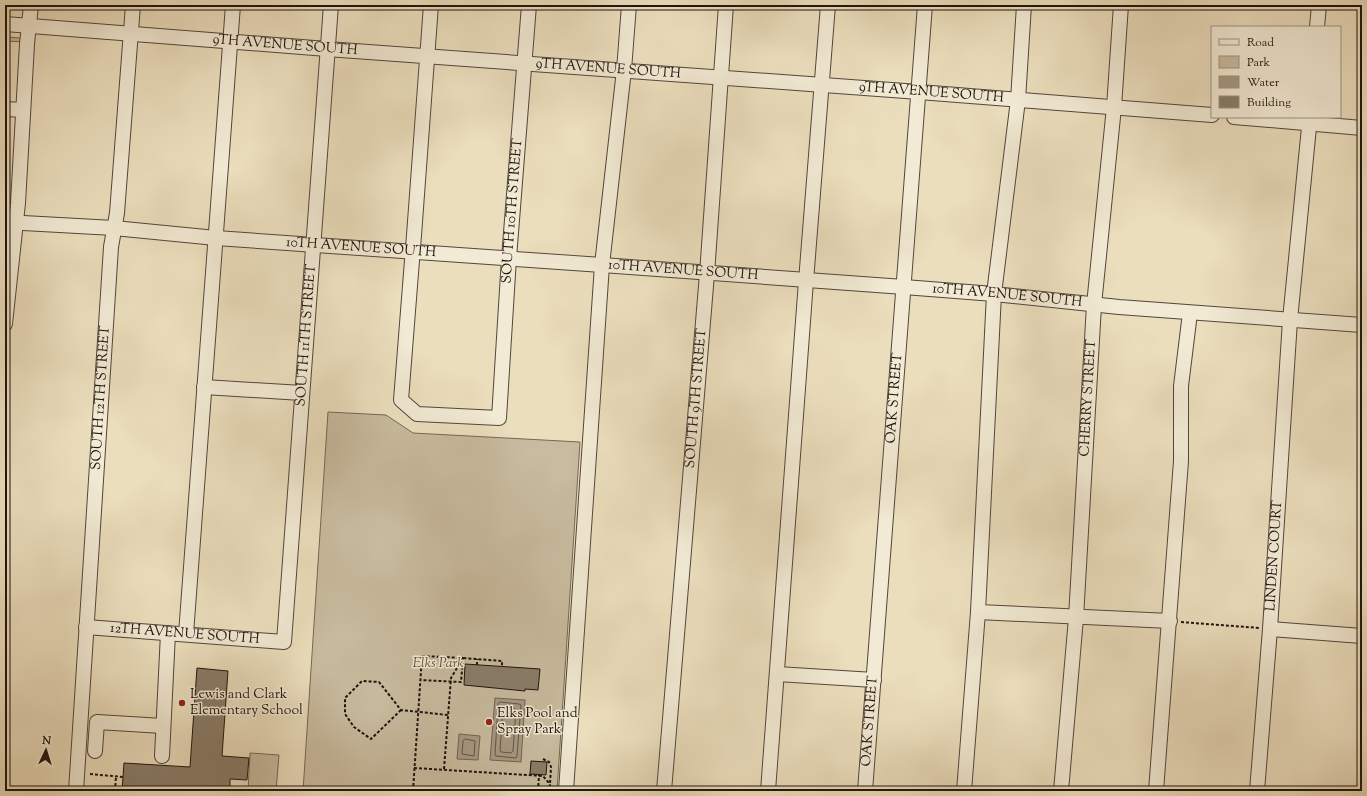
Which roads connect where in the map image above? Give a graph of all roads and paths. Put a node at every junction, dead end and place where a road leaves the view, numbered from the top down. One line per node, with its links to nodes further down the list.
1 (31, 5): 15 (street)
2 (133, 5): 17 (street, SOUTH 12TH STREET)
3 (233, 5): 18 (street)
4 (331, 5): 19 (street, SOUTH 11TH STREET)
5 (431, 5): 20 (street)
6 (529, 5): 21 (street, SOUTH 10TH STREET)
7 (629, 5): 22 (street)
8 (726, 5): 23 (street, SOUTH 9TH STREET)
9 (828, 5): 24 (street)
10 (925, 5): 25 (street, OAK STREET)
11 (1024, 5): 26 (street)
12 (1121, 5): 27 (street, CHERRY STREET)
13 (1319, 5): 16 (street)
14 (5, 24): 15 (street, 9TH AVENUE SOUTH)
15 (29, 25): 17 (street, 9TH AVENUE SOUTH); 29 (street)
16 (1318, 26)
17 (131, 34): 18 (street, 9TH AVENUE SOUTH); 36 (street, SOUTH 12TH STREET)
18 (230, 41): 19 (street, 9TH AVENUE SOUTH); 37 (street)
19 (327, 49): 20 (street, 9TH AVENUE SOUTH); 38 (street, SOUTH 11TH STREET)
20 (427, 56): 21 (street, 9TH AVENUE SOUTH); 39 (street)
21 (525, 63): 22 (street, 9TH AVENUE SOUTH); 40 (street, SOUTH 10TH STREET)
22 (624, 70): 23 (street, 9TH AVENUE SOUTH); 41 (street)
23 (722, 78): 24 (street, 9TH AVENUE SOUTH); 42 (street, SOUTH 9TH STREET)
24 (821, 85): 25 (street, 9TH AVENUE SOUTH); 43 (street)
25 (919, 92): 26 (street, 9TH AVENUE SOUTH); 44 (street, OAK STREET)
26 (1018, 100): 27 (street, 9TH AVENUE SOUTH); 45 (street)
27 (1114, 107): 30 (street, 9TH AVENUE SOUTH); 46 (street, CHERRY STREET)
28 (5, 109): 29 (street)
29 (23, 110): 34 (street)
30 (1211, 115)
31 (1259, 118): 32 (street)
32 (1310, 120): 33 (street); 48 (street, LINDEN COURT)
33 (1362, 128)
34 (12, 189): 35 (street)
35 (10, 223): 36 (street, 10TH AVENUE SOUTH); 49 (street)
36 (114, 228): 37 (street, 10TH AVENUE SOUTH); 56 (street, SOUTH 12TH STREET)
37 (216, 238): 38 (street, 10TH AVENUE SOUTH); 51 (street)
38 (313, 245): 39 (street, 10TH AVENUE SOUTH); 52 (street, SOUTH 11TH STREET)
39 (413, 252): 40 (street, 10TH AVENUE SOUTH); 40 (street, SOUTH 10TH STREET)
40 (509, 258): 41 (street, 10TH AVENUE SOUTH)
41 (602, 265): 42 (street, 10TH AVENUE SOUTH); 89 (street)
42 (707, 274): 43 (street, 10TH AVENUE SOUTH); 90 (street, SOUTH 9TH STREET)
43 (806, 281): 44 (street, 10TH AVENUE SOUTH); 66 (street)
44 (904, 288): 45 (street, 10TH AVENUE SOUTH); 68 (street, OAK STREET)
45 (994, 294): 46 (street, 10TH AVENUE SOUTH); 53 (street)
46 (1094, 305): 47 (street, 10TH AVENUE SOUTH); 54 (street, CHERRY STREET)
47 (1190, 313): 48 (street, 10TH AVENUE SOUTH); 55 (street)
48 (1290, 320): 50 (street, 10TH AVENUE SOUTH); 57 (street, LINDEN COURT)
49 (5, 324)
50 (1362, 325)
51 (204, 387): 52 (street); 59 (street)
52 (302, 394): 61 (street, SOUTH 11TH STREET)
53 (978, 612): 54 (street); 93 (street)
54 (1076, 618): 55 (street); 94 (street, CHERRY STREET)
55 (1170, 622): 57 (path); 95 (street)
56 (86, 628): 58 (street, 12TH AVENUE SOUTH); 79 (street, SOUTH 12TH STREET)
57 (1270, 629): 60 (street); 96 (street, LINDEN COURT)
58 (168, 633): 59 (street, 12TH AVENUE SOUTH); 73 (street)
59 (186, 634): 61 (street, 12TH AVENUE SOUTH)
60 (1362, 636)
61 (284, 642)
62 (463, 658): 63 (path); 67 (path); 69 (path); 69 (path)
63 (478, 659): 64 (path); 65 (path)
64 (477, 665)
65 (502, 667)
66 (777, 674): 68 (street); 91 (street)
67 (420, 680): 69 (path); 71 (path)
68 (874, 680): 92 (street, OAK STREET)
69 (450, 682): 72 (path)
70 (401, 710): 70 (path); 71 (path)
71 (418, 712): 72 (path); 77 (path)
72 (448, 715): 78 (path)
73 (163, 726): 74 (street); 75 (street)
74 (95, 751)
75 (162, 756)
76 (543, 759): 83 (path)
77 (414, 768): 78 (path); 86 (path)
78 (444, 770): 80 (path)
79 (77, 773): 81 (path); 84 (street, SOUTH 12TH STREET)
80 (539, 775): 83 (path); 87 (path)
81 (116, 776): 82 (path); 85 (path)
82 (123, 777)
83 (550, 785): 88 (path)
84 (76, 791)
85 (115, 791)
86 (413, 791)
87 (538, 791)
88 (552, 791)
89 (566, 791)
90 (664, 791)
91 (768, 791)
92 (865, 791)
93 (964, 791)
94 (1062, 791)
95 (1156, 791)
96 (1257, 791)

